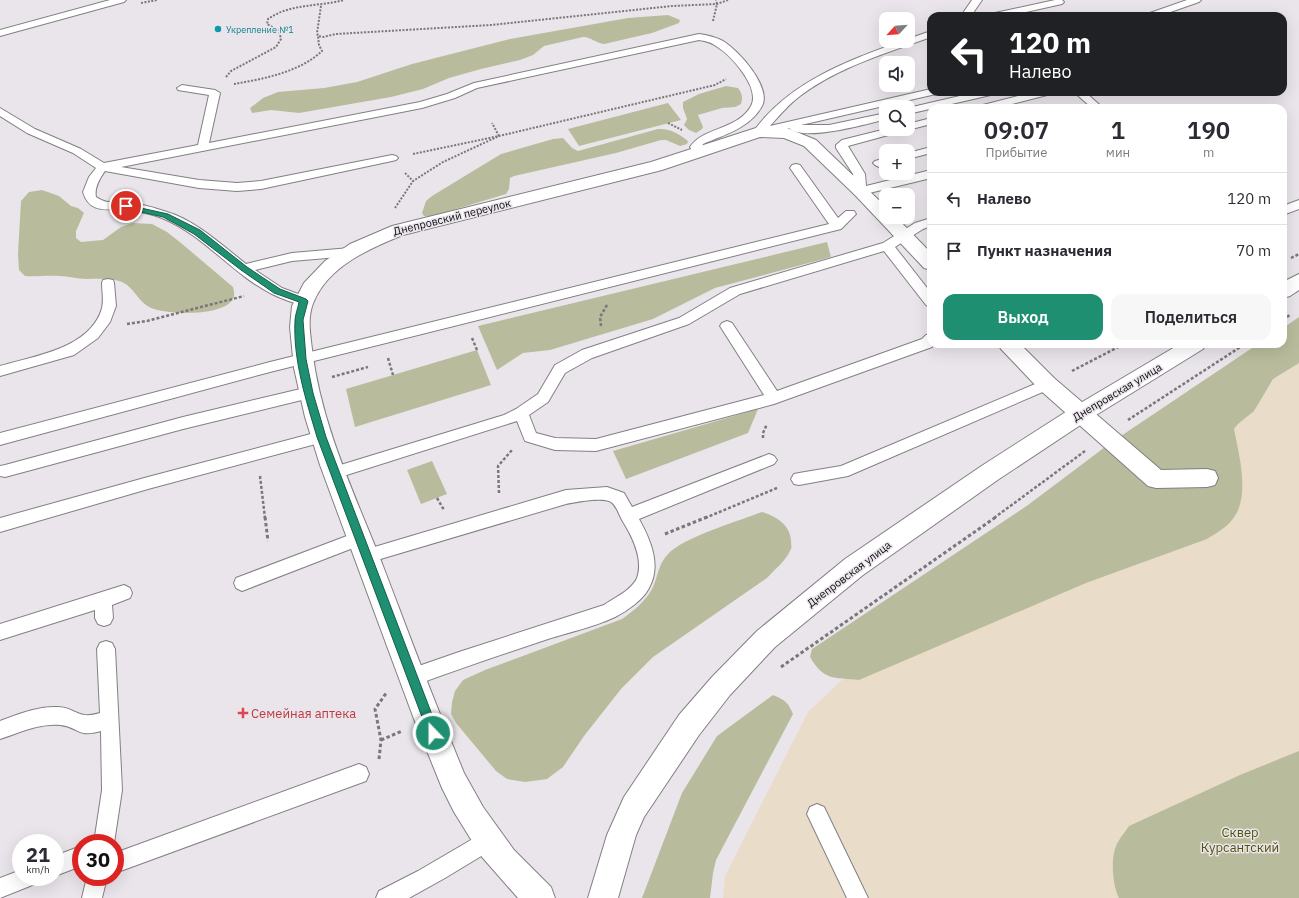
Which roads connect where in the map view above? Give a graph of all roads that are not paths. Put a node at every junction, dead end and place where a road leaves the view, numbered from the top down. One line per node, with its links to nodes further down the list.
1 (121, 0): 8 (lane)
2 (977, 0): 5 (lane)
3 (1196, 0): 7 (lane)
4 (1059, 2): 6 (lane)
5 (969, 12)
6 (1013, 12)
7 (1162, 12)
8 (0, 33)
9 (927, 35): 25 (lane)
10 (182, 88): 27 (lane)
11 (927, 93): 24 (lane)
12 (974, 96): 15 (lane)
13 (1032, 96): 16 (lane)
14 (1084, 96): 17 (lane)
15 (939, 104)
16 (999, 104)
17 (1093, 104)
18 (927, 107): 19 (lane)
19 (915, 109)
20 (0, 111): 32 (lane)
21 (879, 118): 24 (lane)
22 (927, 122): 23 (lane)
23 (915, 125)
24 (781, 126): 25 (lane)
25 (759, 132): 29 (street, Днепровский переулок); 35 (street)
26 (879, 134): 35 (lane)
27 (203, 146): 29 (lane); 32 (lane)
28 (927, 151): 30 (lane)
29 (698, 152): 43 (street, Днепровский переулок)
30 (915, 154)
31 (392, 158): 32 (lane)
32 (102, 167): 45 (lane)
33 (796, 168): 40 (lane)
34 (927, 175): 35 (lane)
35 (861, 191): 41 (street)
36 (1299, 204): 37 (lane)
37 (1287, 209)
38 (850, 214): 40 (lane)
39 (927, 223): 41 (lane)
40 (837, 226): 55 (lane)
41 (904, 236): 42 (lane); 44 (street)
42 (887, 246): 49 (lane); 60 (lane)
43 (350, 252): 45 (lane); 50 (street, Днепровский переулок)
44 (927, 260)
45 (244, 269): 50 (lane)
46 (1299, 281): 48 (street)
47 (108, 283): 56 (lane)
48 (1287, 288)
49 (927, 297)
50 (304, 301): 55 (street, Днепровский переулок)
51 (727, 326): 59 (lane)
52 (927, 343): 59 (lane)
53 (1012, 348): 57 (street)
54 (1189, 348): 61 (street, Днепровская улица)
55 (302, 359): 58 (street, Днепровский переулок); 63 (lane)
56 (0, 371)
57 (1047, 384): 61 (street); 68 (lane)
58 (308, 388): 62 (street, Днепровский переулок); 65 (lane)
59 (774, 398): 60 (lane)
60 (522, 413): 66 (lane)
61 (1080, 414): 67 (street); 92 (street, Днепровская улица)
62 (322, 437): 66 (street, Днепровский переулок); 70 (lane)
63 (0, 440)
64 (769, 460): 69 (lane)
65 (6, 471)
66 (334, 473): 71 (street, Днепровский переулок)
67 (1207, 478)
68 (799, 479)
69 (628, 516): 71 (lane); 78 (lane)
70 (0, 525)
71 (364, 547): 72 (lane); 78 (street, Днепровский переулок)
72 (242, 583)
73 (124, 593): 74 (lane)
74 (104, 600): 75 (lane); 76 (lane)
75 (104, 618)
76 (0, 632)
77 (106, 649): 79 (lane)
78 (413, 677): 84 (street, Днепровский переулок)
79 (110, 719): 80 (lane); 83 (lane)
80 (0, 730)
81 (359, 774): 85 (lane)
82 (817, 814): 93 (lane)
83 (105, 834)
84 (488, 840): 90 (lane); 91 (street, Днепровский переулок)
85 (124, 860)
86 (12, 883): 88 (lane)
87 (95, 886): 89 (lane)
88 (0, 888)
89 (92, 898)
90 (386, 898)
91 (540, 898)
92 (603, 898)
93 (858, 898)

